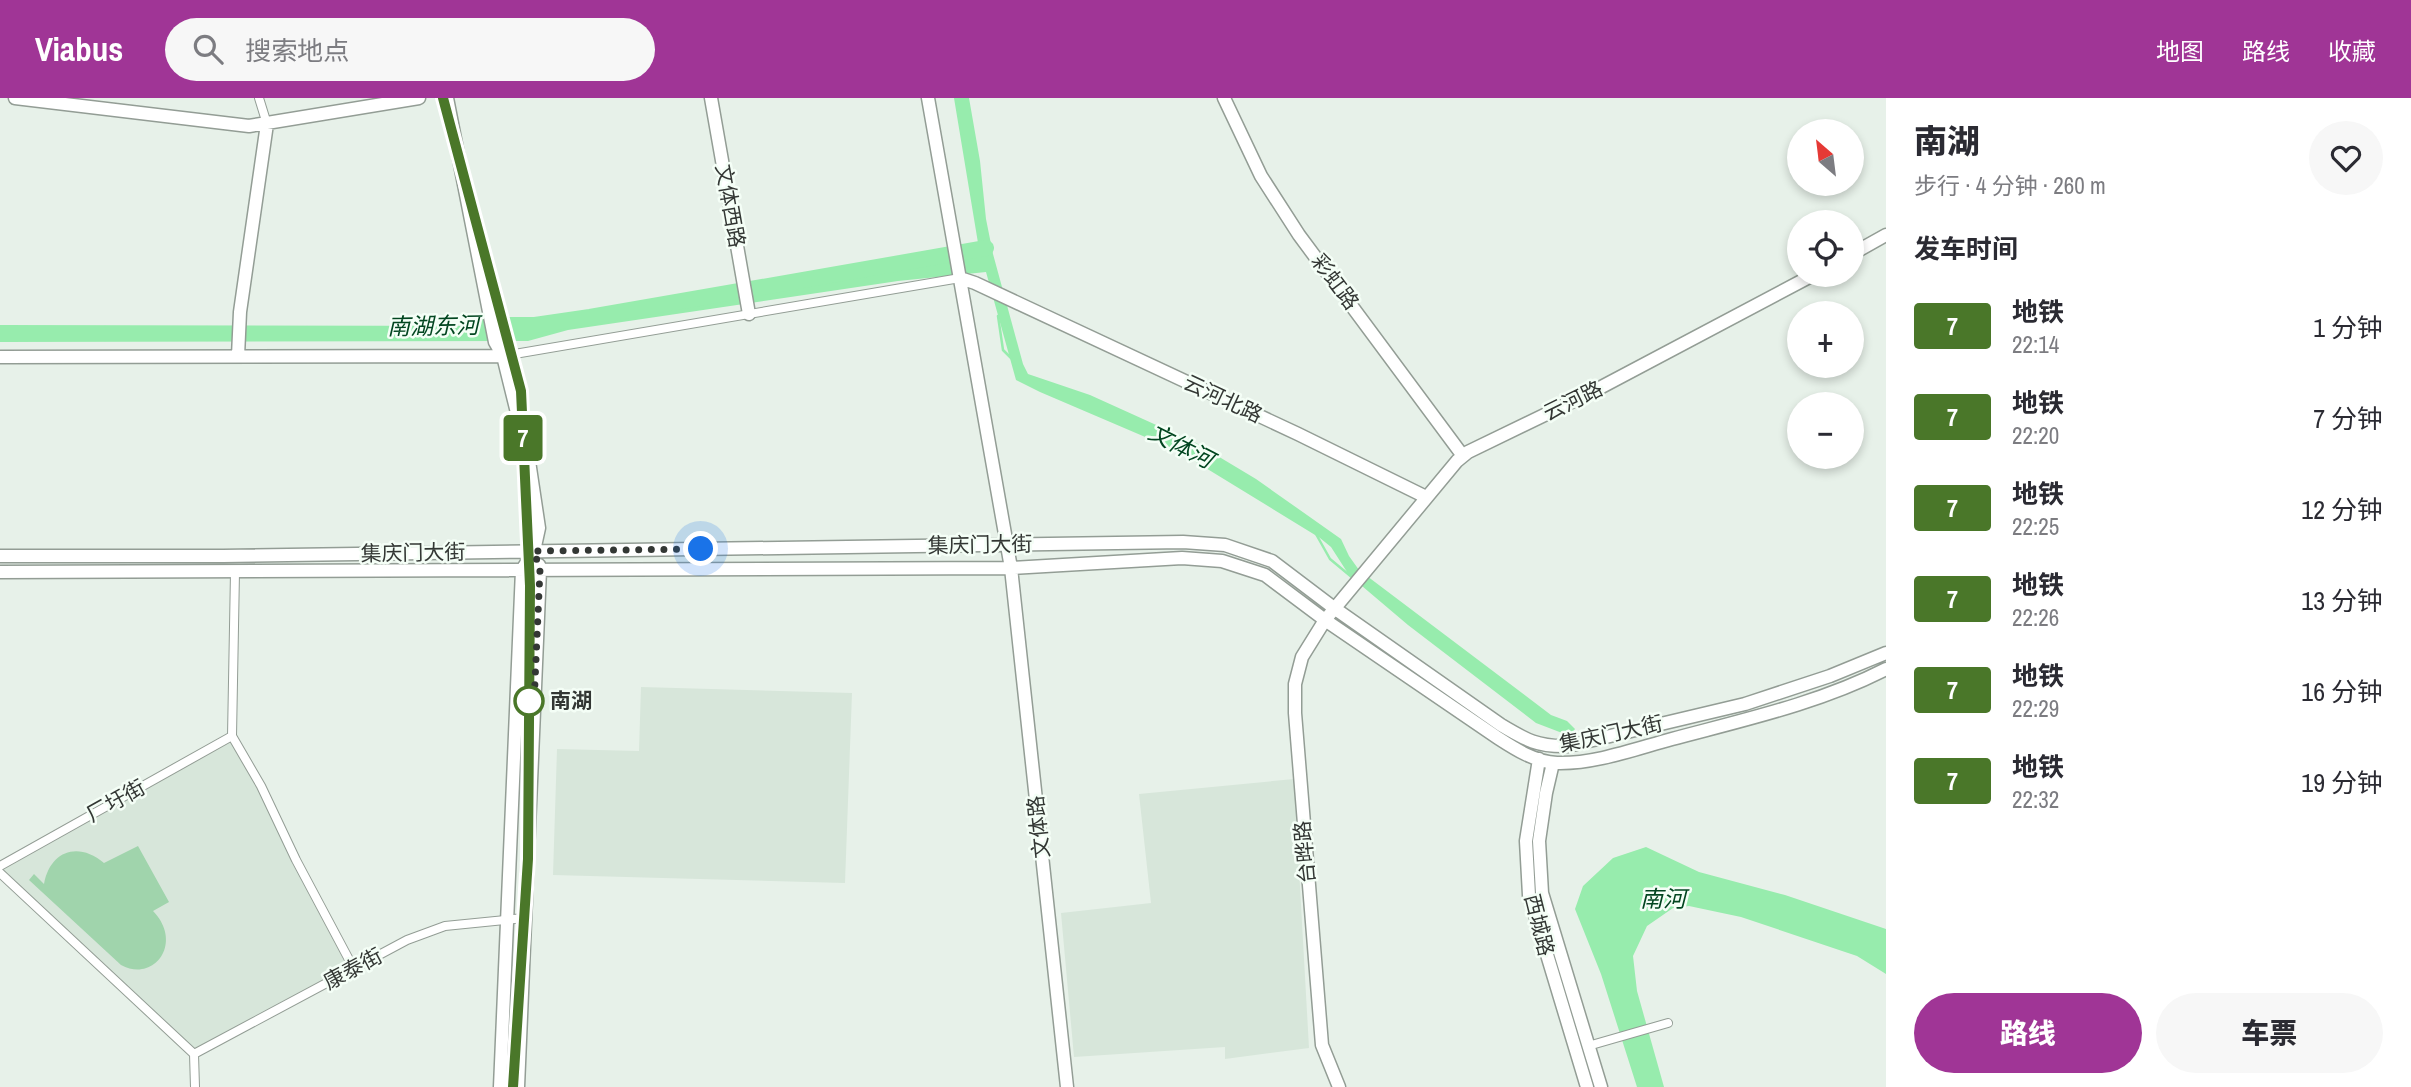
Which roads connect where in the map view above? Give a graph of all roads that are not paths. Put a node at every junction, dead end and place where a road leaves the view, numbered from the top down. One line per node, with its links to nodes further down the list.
1 (15, 98): 8 (main road)
2 (259, 98): 8 (street)
3 (419, 98): 8 (main road)
4 (447, 98): 15 (main road)
5 (711, 98): 13 (main road, 文体西路)
6 (928, 98): 11 (main road, 文体路)
7 (1224, 98): 17 (main road, 彩虹路)
8 (267, 124): 14 (main road)
9 (1886, 235): 10 (main road)
10 (1864, 247)
11 (960, 276): 13 (street); 18 (main road, 云河北路); 19 (main road, 文体路)
12 (1790, 287): 17 (main road, 云河路)
13 (748, 309): 15 (street)
14 (238, 356): 15 (main road); 16 (main road)
15 (503, 356): 20 (main road)
16 (0, 357)
17 (1463, 456): 18 (main road, 云河路)
18 (1426, 497): 27 (main road, 云河路)
19 (1007, 544): 20 (main road, 集庆门大街); 22 (main road, 文体路); 28 (main road, 集庆门大街)
20 (534, 551): 21 (main road, 集庆门大街); 23 (main road); 24 (main road)
21 (0, 556)
22 (1012, 568): 24 (main road, 集庆门大街); 29 (main road, 集庆门大街); 46 (main road, 文体路)
23 (522, 570): 24 (main road, 集庆门大街); 26 (main road, 集庆门大街); 37 (main road)
24 (540, 570): 38 (main road)
25 (0, 572): 26 (main road, 集庆门大街)
26 (234, 572): 32 (street)
27 (1348, 591): 28 (main road, 台晔路)
28 (1334, 608): 29 (main road, 台晔路); 30 (main road, 集庆门大街)
29 (1325, 620): 33 (main road, 集庆门大街); 47 (main road, 台晔路)
30 (1886, 653)
31 (1886, 669): 34 (main road, 集庆门大街)
32 (232, 736): 35 (street, 厂圩街); 39 (street)
33 (1539, 759): 34 (main road, 集庆门大街); 48 (main road, 西城路)
34 (1553, 762): 41 (main road, 西城路)
35 (0, 866)
36 (0, 873): 42 (street)
37 (506, 918): 38 (street, 康泰街); 39 (street, 康泰街); 44 (main road)
38 (524, 918): 45 (main road)
39 (354, 969): 42 (street, 康泰街)
40 (1668, 1023): 41 (street)
41 (1588, 1046): 49 (main road, 西城路)
42 (194, 1054): 43 (street)
43 (195, 1087)
44 (500, 1087)
45 (518, 1087)
46 (1067, 1087)
47 (1339, 1087)
48 (1587, 1087)
49 (1601, 1087)

